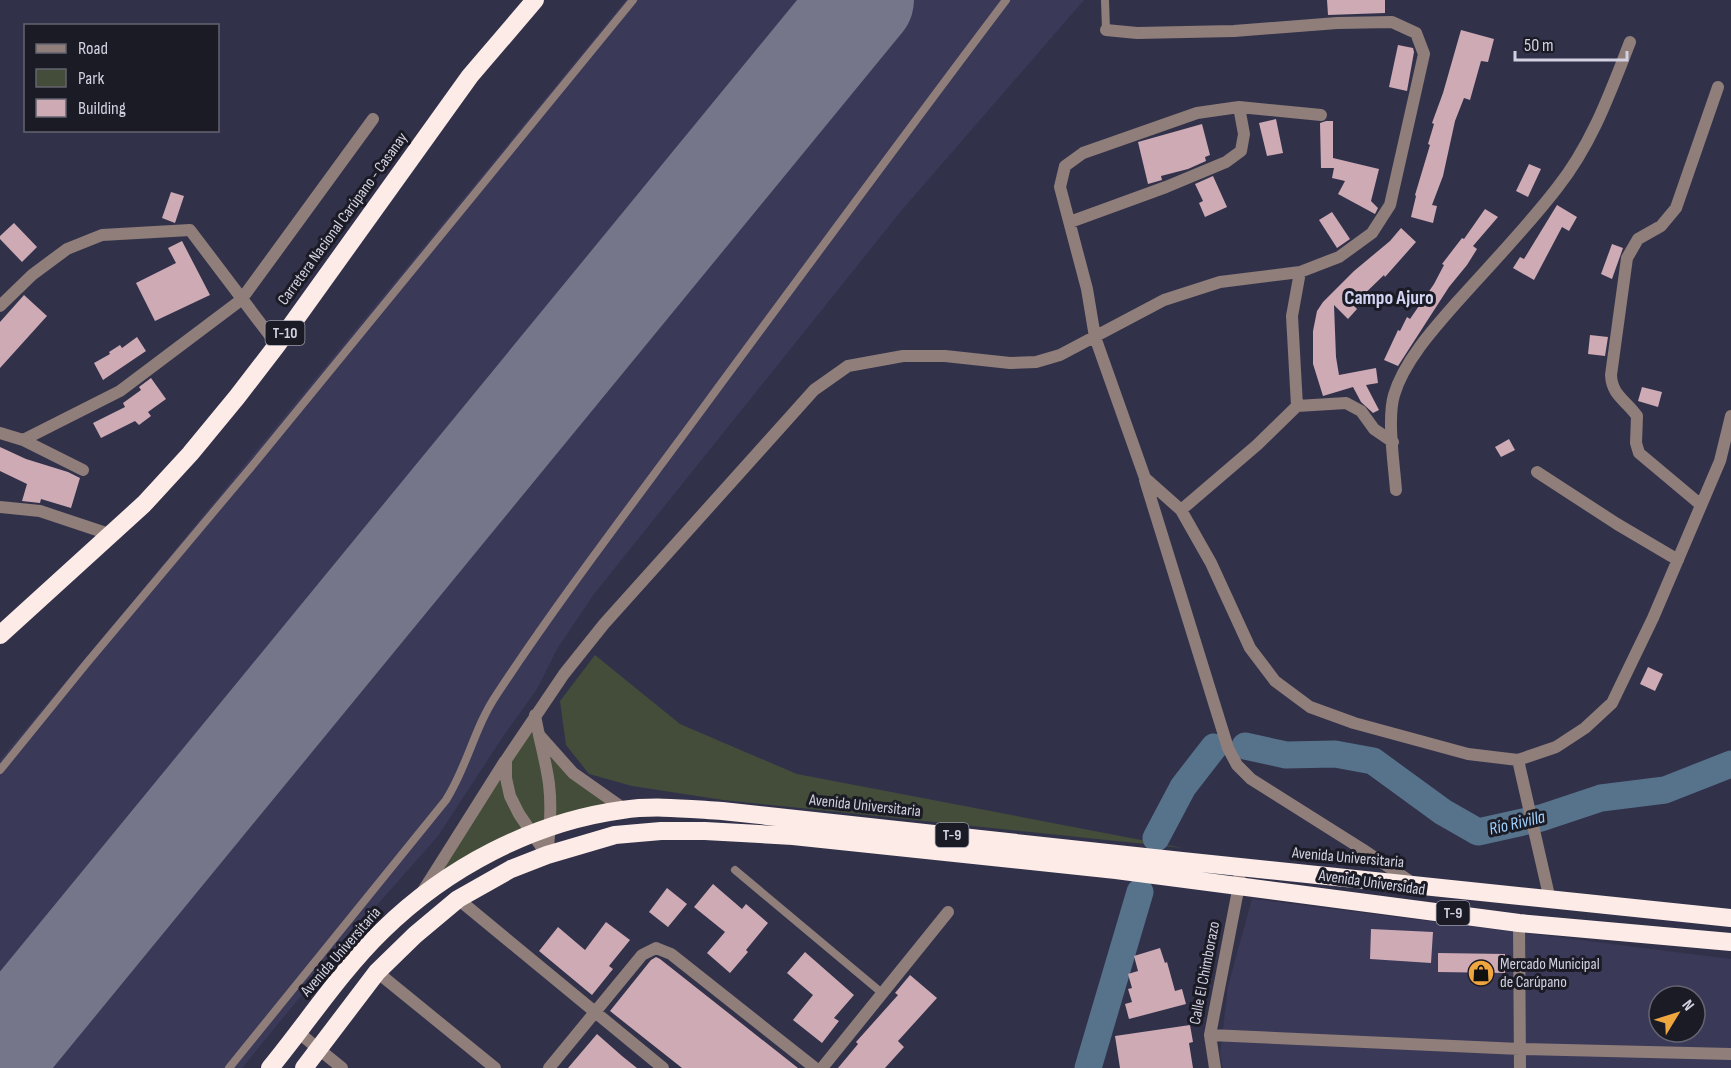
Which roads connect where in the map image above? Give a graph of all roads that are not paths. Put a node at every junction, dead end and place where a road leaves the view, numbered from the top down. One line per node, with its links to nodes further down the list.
1 (535, 0): 16 (highway, Carretera Nacional Carúpano - Casanay / T-10)
2 (633, 0): 36 (lane)
3 (1006, 0): 59 (lane)
4 (1105, 0): 5 (lane)
5 (1106, 30): 12 (street)
6 (1630, 42): 21 (street)
7 (1718, 87): 26 (street)
8 (1239, 107): 9 (street); 11 (street); 11 (street)
9 (1321, 115)
10 (373, 119): 13 (street)
11 (1070, 222): 15 (street)
12 (1300, 272): 15 (street); 17 (street)
13 (242, 300): 14 (street); 16 (street); 20 (street)
14 (0, 306)
15 (1095, 337): 24 (street); 32 (street)
16 (277, 345): 29 (highway, Carretera Nacional Carúpano - Casanay / T-10)
17 (1297, 406): 21 (street); 28 (street)
18 (1731, 416): 26 (street)
19 (0, 433): 20 (street)
20 (23, 440): 22 (street)
21 (1393, 442): 25 (street)
22 (84, 470)
23 (1537, 472): 30 (street)
24 (1145, 478): 28 (street); 43 (street)
25 (1395, 490)
26 (1701, 505): 30 (street)
27 (0, 507): 29 (street)
28 (1181, 510): 35 (street)
29 (112, 535): 31 (highway, Carretera Nacional Carúpano - Casanay / T-10)
30 (1678, 560): 35 (street)
31 (0, 635)
32 (535, 716): 33 (street); 34 (street)
33 (538, 733): 37 (street); 38 (street)
34 (506, 760): 39 (street); 44 (street)
35 (1518, 760): 46 (street)
36 (0, 770)
37 (624, 809): 38 (highway, Avenida Universitaria / T-9); 42 (highway, Avenida Universitaria / T-9)
38 (551, 827): 39 (highway, Avenida Universitaria / T-9); 40 (street)
39 (532, 833): 40 (street); 44 (highway, Avenida Universitaria / T-9)
40 (547, 855): 42 (highway, Avenida Universidad / T-9); 45 (highway, T-9)
41 (735, 870): 52 (lane)
42 (1240, 876): 43 (highway, Avenida Universitaria / T-9); 49 (highway, Avenida Universidad / T-9); 55 (street, Calle El Chimborazo)
43 (1414, 884): 46 (highway, Avenida Universitaria / T-9)
44 (421, 895): 54 (highway, Avenida Universitaria / T-9)
45 (458, 900): 51 (highway, T-9); 53 (street)
46 (1550, 900): 48 (highway, Avenida Universitaria / T-9)
47 (948, 912): 52 (street)
48 (1731, 918)
49 (1519, 923): 50 (highway, Avenida Universidad / T-9); 56 (street)
50 (1731, 942)
51 (377, 972): 57 (highway, T-9); 63 (street)
52 (882, 993): 67 (street)
53 (594, 1013): 64 (street); 65 (street); 66 (street)
54 (299, 1033): 57 (street); 60 (highway, Avenida Universitaria / T-9)
55 (1210, 1035): 56 (street); 68 (street, Calle El Chimborazo)
56 (1520, 1049): 58 (street); 69 (street)
57 (320, 1050): 61 (highway, T-9); 62 (street)
58 (1731, 1054)
59 (229, 1068)
60 (270, 1068)
61 (304, 1068)
62 (342, 1068)
63 (495, 1068)
64 (549, 1068)
65 (663, 1068)
66 (816, 1068)
67 (822, 1068)
68 (1215, 1068)
69 (1520, 1068)

